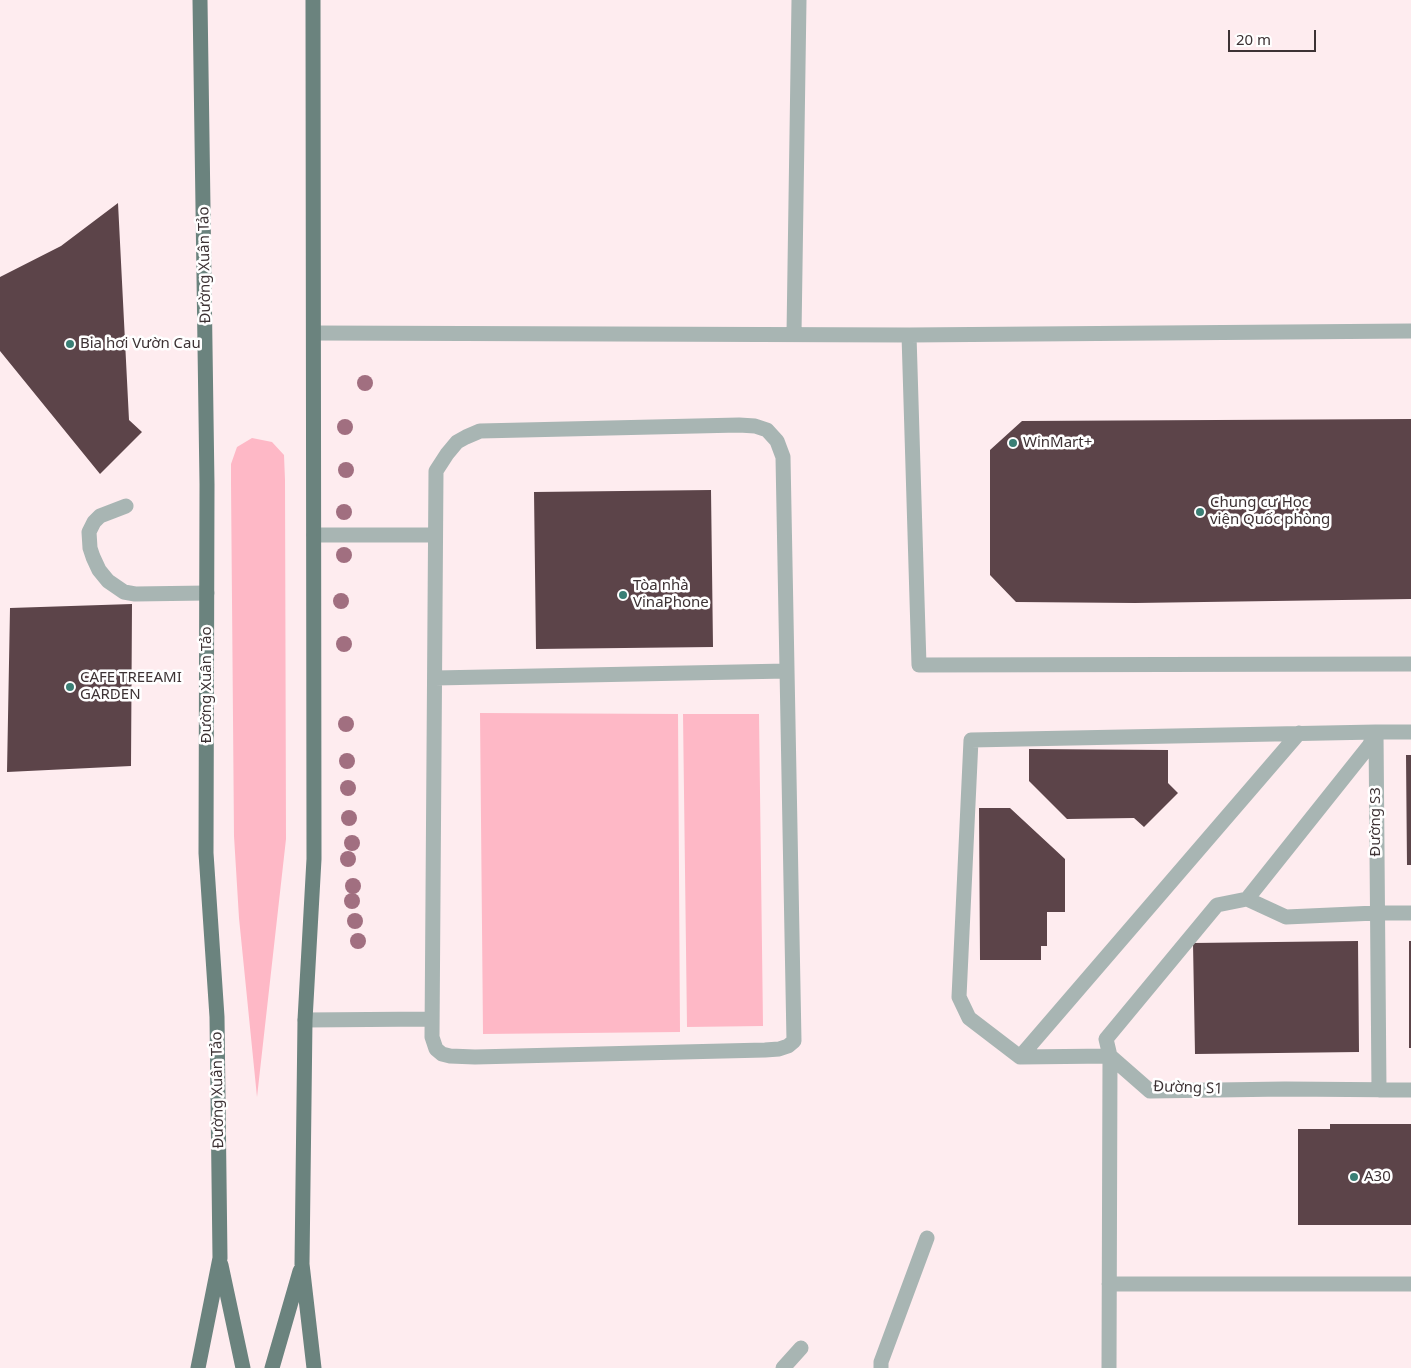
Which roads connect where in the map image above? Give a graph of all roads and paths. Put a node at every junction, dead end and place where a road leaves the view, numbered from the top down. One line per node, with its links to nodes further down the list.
1 (200, 0): 11 (main road, Đường Xuân Tảo)
2 (313, 0): 5 (main road)
3 (799, 0): 6 (street)
4 (1411, 332): 7 (street)
5 (314, 333): 6 (street); 9 (main road)
6 (794, 334): 7 (street)
7 (909, 335): 12 (street)
8 (126, 506): 11 (street)
9 (314, 535): 10 (street); 22 (main road)
10 (435, 535): 13 (street); 14 (street)
11 (207, 592): 28 (main road, Đường Xuân Tảo)
12 (1411, 664)
13 (787, 671): 14 (street); 21 (street)
14 (436, 678): 21 (street)
15 (1376, 732): 16 (street); 17 (street); 18 (street); 19 (street, Đường S3)
16 (1411, 732)
17 (1299, 733): 24 (street); 24 (street)
18 (1247, 899): 19 (street); 23 (street)
19 (1376, 913): 20 (street); 25 (street, Đường S3)
20 (1411, 913)
21 (432, 1019): 22 (street)
22 (305, 1020): 29 (main road)
23 (1110, 1056): 24 (street); 25 (street, Đường S1); 30 (street)
24 (1020, 1057)
25 (1379, 1090): 26 (street, Đường S1)
26 (1411, 1090)
27 (927, 1238): 38 (street)
28 (220, 1258): 33 (main road, Đường Xuân Tảo); 34 (main road)
29 (302, 1264): 35 (main road); 36 (main road)
30 (1109, 1284): 31 (street); 39 (street)
31 (1411, 1284)
32 (801, 1348): 37 (street)
33 (198, 1368)
34 (243, 1368)
35 (272, 1368)
36 (314, 1368)
37 (783, 1368)
38 (881, 1368)
39 (1109, 1368)

